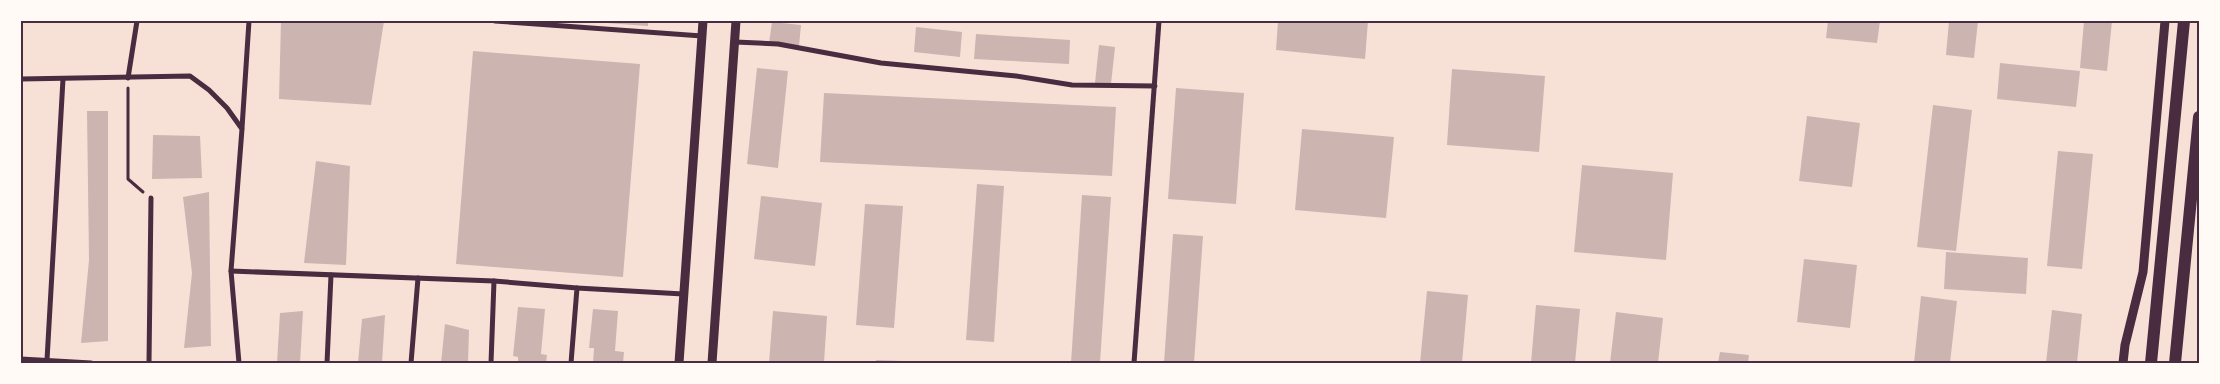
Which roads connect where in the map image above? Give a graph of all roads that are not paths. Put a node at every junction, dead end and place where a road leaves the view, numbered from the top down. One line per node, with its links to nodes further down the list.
1 (137, 21): 14 (street)
2 (250, 21): 18 (street)
3 (495, 21): 10 (street)
4 (599, 21): 10 (street)
5 (703, 21): 11 (street)
6 (736, 21): 12 (street)
7 (1159, 21): 16 (street)
8 (2165, 21): 38 (street)
9 (2184, 21): 39 (main road)
10 (599, 29): 11 (street)
11 (702, 36): 25 (street)
12 (735, 42): 16 (street); 36 (street)
13 (63, 78): 14 (street); 15 (street); 27 (street)
14 (128, 78): 18 (street)
15 (21, 79)
16 (1155, 86): 37 (street)
17 (2199, 117): 40 (main road)
18 (242, 129): 20 (street)
19 (151, 198): 29 (street)
20 (231, 271): 21 (street); 30 (street)
21 (331, 275): 22 (street); 31 (street)
22 (418, 278): 23 (street); 32 (street)
23 (494, 281): 24 (street); 33 (street)
24 (577, 288): 25 (street); 34 (street)
25 (684, 294): 35 (street)
26 (21, 359): 27 (street)
27 (48, 360): 28 (street)
28 (91, 363)
29 (149, 363)
30 (239, 363)
31 (327, 363)
32 (411, 363)
33 (491, 363)
34 (571, 363)
35 (679, 363)
36 (712, 363)
37 (1134, 363)
38 (2123, 363)
39 (2151, 363)
40 (2175, 363)

